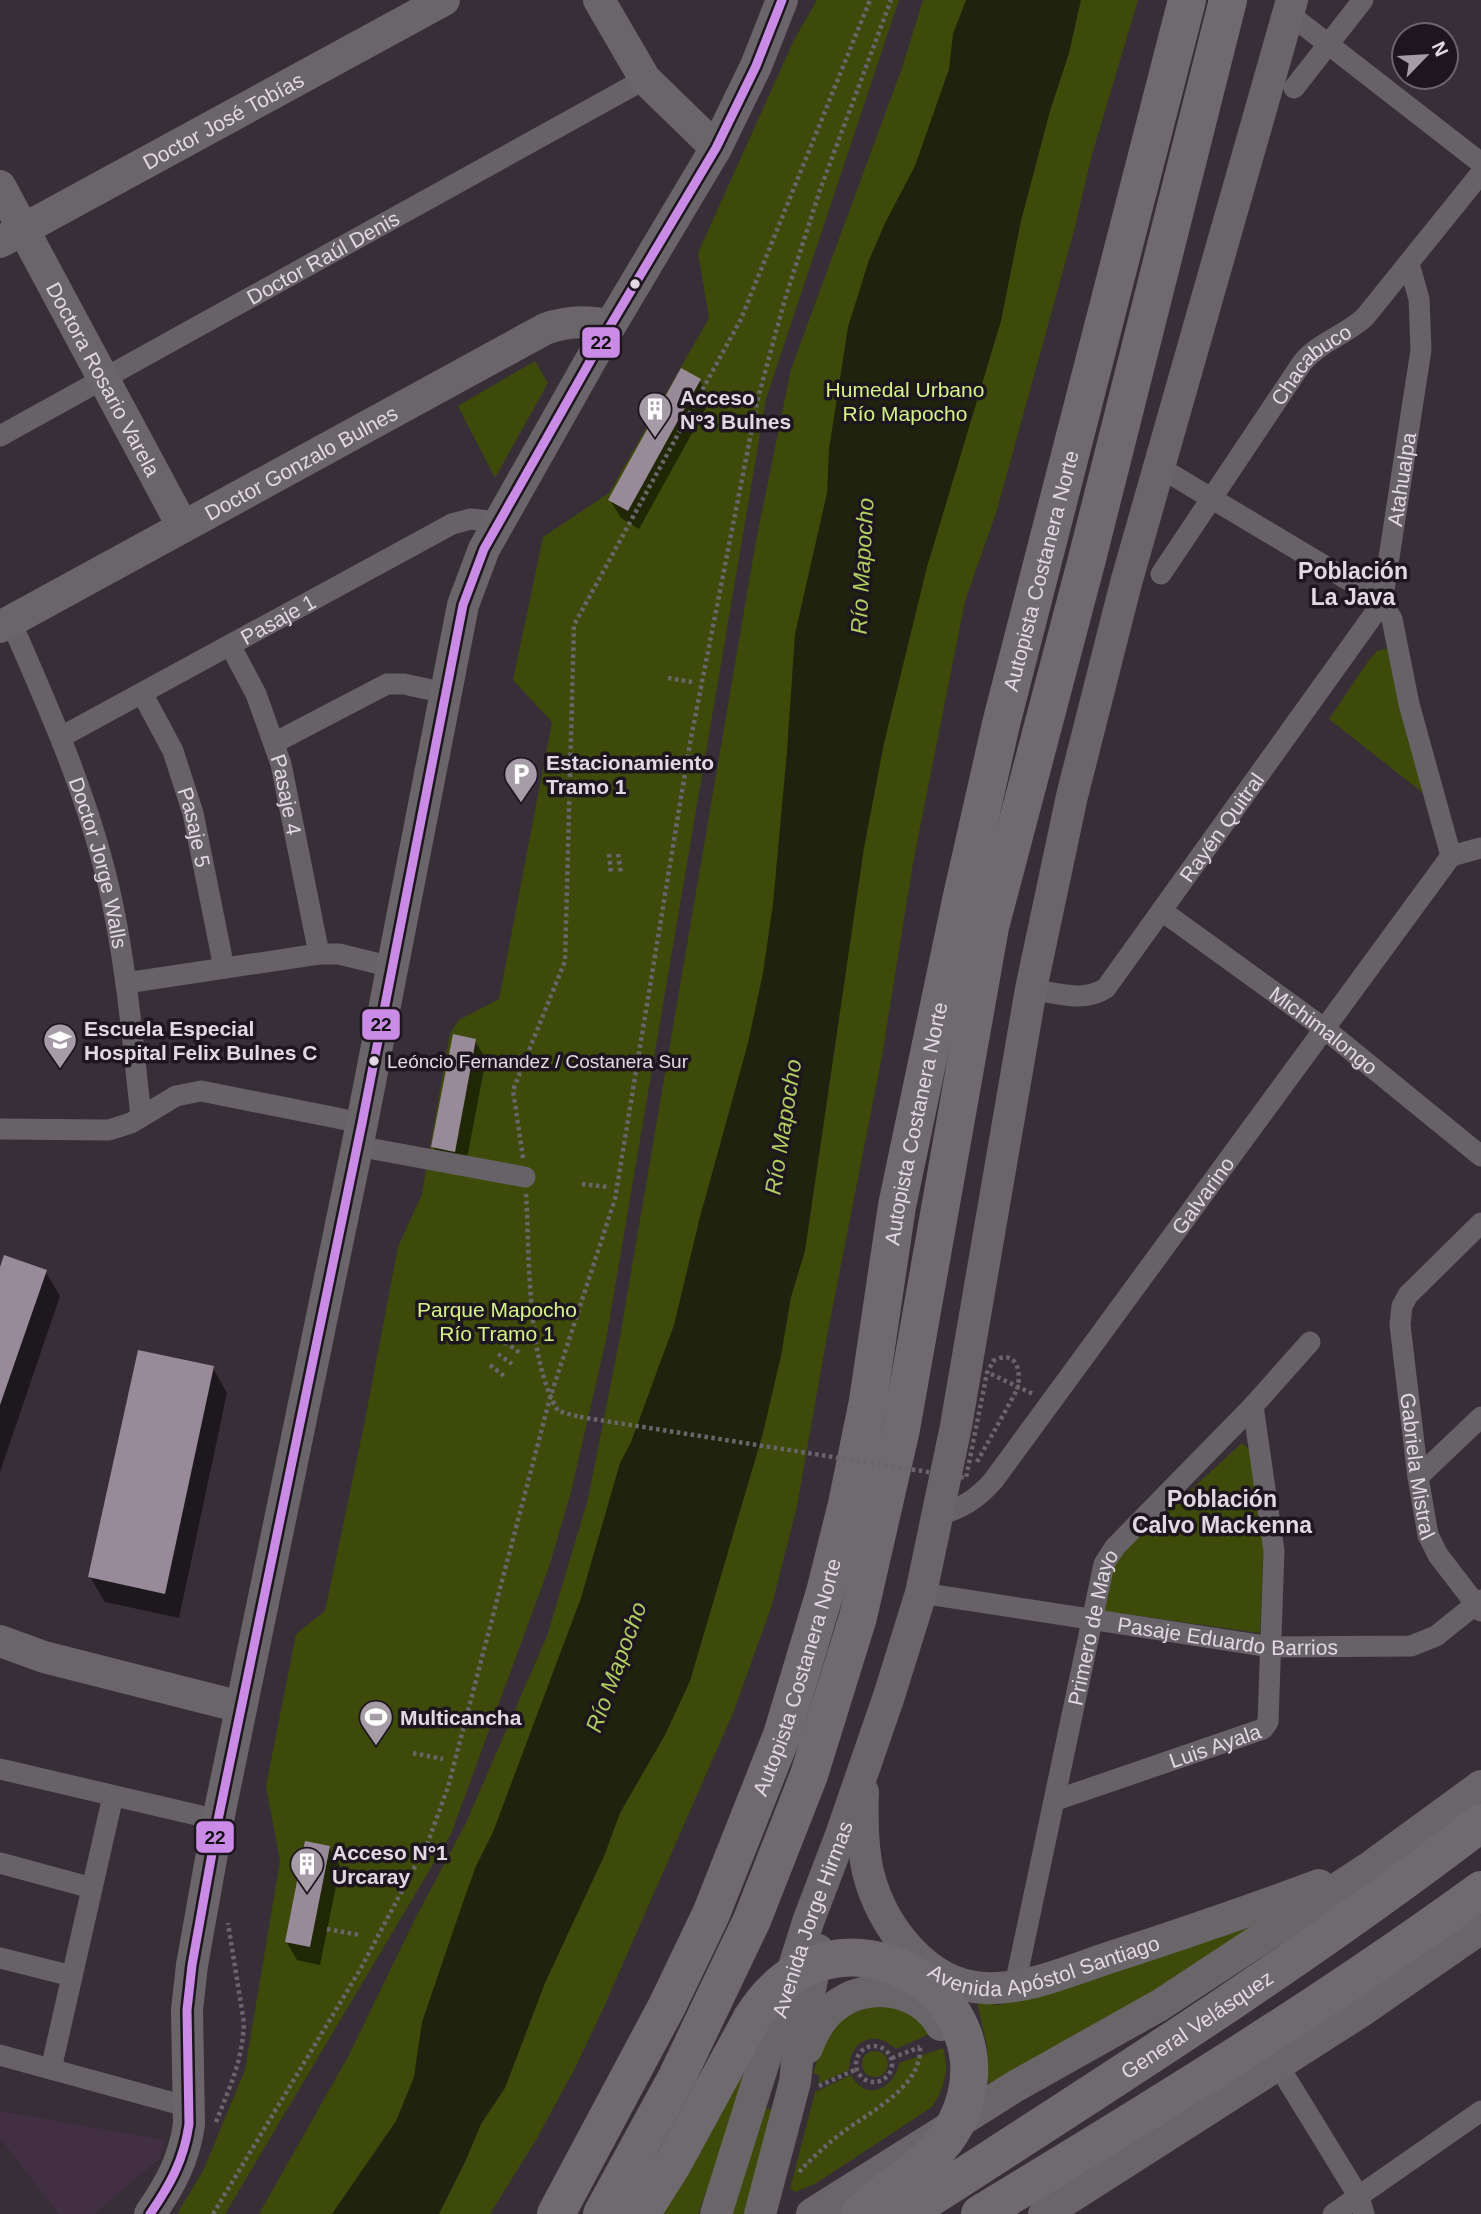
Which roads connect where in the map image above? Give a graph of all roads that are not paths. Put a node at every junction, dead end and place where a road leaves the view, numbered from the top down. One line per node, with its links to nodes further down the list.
1 (444, 0): 15 (street, Doctor José Tobías)
2 (599, 0): 9 (street)
3 (782, 0): 11 (street)
4 (1187, 0): 83 (highway, Autopista Costanera Norte)
5 (1228, 0): 84 (highway, Autopista Costanera Norte)
6 (1363, 0): 8 (street)
7 (1290, 7): 8 (street); 20 (street)
8 (1328, 43): 10 (street); 12 (street)
9 (645, 79): 11 (street); 18 (street, Doctor Raúl Denis)
10 (1294, 88)
11 (716, 148): 17 (street)
12 (1481, 163)
13 (1481, 173): 16 (street, Chacabuco)
14 (0, 186): 15 (street, Doctora Rosario Varela)
15 (12, 235): 18 (street, Doctora Rosario Varela)
16 (1409, 264): 21 (street, Chacabuco); 25 (street, Atahualpa)
17 (610, 326): 22 (street); 23 (street, Doctor Gonzalo Bulnes)
18 (103, 379): 19 (street, Doctor Raúl Denis); 23 (street, Doctora Rosario Varela)
19 (0, 436)
20 (1159, 467): 21 (street); 39 (street)
21 (1212, 500): 24 (street, Chacabuco); 25 (street)
22 (499, 522): 27 (street, Pasaje 1); 29 (street)
23 (183, 527): 26 (street, Doctor Gonzalo Bulnes)
24 (1161, 574)
25 (1382, 603): 33 (street); 34 (street, Rayén Quitral)
26 (5, 624): 30 (street, Doctor Jorge Walls)
27 (230, 645): 28 (street, Pasaje 1); 31 (street, Pasaje 4)
28 (142, 693): 30 (street, Pasaje 1); 37 (street, Pasaje 5)
29 (445, 693): 31 (street); 36 (street)
30 (61, 737): 38 (street, Doctor Jorge Walls)
31 (274, 743): 35 (street, Pasaje 4)
32 (1481, 848): 33 (street)
33 (1451, 856): 40 (street, Galvarino)
34 (1162, 911): 39 (street, Rayén Quitral); 40 (street, Michimalongo)
35 (319, 954): 36 (street); 37 (street)
36 (392, 967): 43 (street)
37 (224, 968): 38 (street)
38 (126, 983): 41 (street, Doctor Jorge Walls)
39 (1031, 989): 51 (street)
40 (1325, 1030): 44 (street, Michimalongo); 51 (street, Galvarino)
41 (141, 1116): 42 (street); 43 (street)
42 (0, 1129)
43 (359, 1135): 45 (street); 57 (street)
44 (1481, 1156)
45 (525, 1177)
46 (1481, 1223): 50 (street, Gabriela Mistral)
47 (1310, 1342): 48 (street, Primero de Mayo)
48 (1253, 1406): 54 (street, Primero de Mayo); 56 (street, Luis Ayala)
49 (1481, 1417): 50 (street)
50 (1418, 1477): 53 (street, Gabriela Mistral)
51 (938, 1515): 52 (street)
52 (920, 1593): 54 (street, Pasaje Eduardo Barrios); 58 (street)
53 (1479, 1605): 56 (street, Pasaje Eduardo Barrios)
54 (1093, 1619): 56 (street, Pasaje Eduardo Barrios); 62 (street, Primero de Mayo)
55 (0, 1641): 57 (street)
56 (1271, 1647): 62 (street, Luis Ayala)
57 (241, 1707): 63 (street)
58 (865, 1763): 65 (street); 73 (street, Avenida Apóstol Santiago)
59 (0, 1769): 61 (street)
60 (1481, 1786): 67 (street, Avenida Apóstol Santiago)
61 (113, 1796): 63 (street); 68 (street)
62 (1056, 1800): 73 (street, Primero de Mayo)
63 (218, 1820): 78 (street)
64 (1481, 1823): 90 (highway, General Velásquez)
65 (841, 1835): 77 (street, Avenida Jorge Hirmas); 86 (street, Avenida Jorge Hirmas)
66 (0, 1863): 68 (street)
67 (1373, 1865): 73 (street, Avenida Apóstol Santiago); 80 (street, Avenida Apóstol Santiago)
68 (92, 1888): 72 (street)
69 (1481, 1890): 91 (highway)
70 (1481, 1928): 75 (street)
71 (0, 1958): 72 (street)
72 (72, 1976): 76 (street)
73 (1015, 1985)
74 (0, 2056): 76 (street)
75 (1278, 2065): 81 (street); 92 (street)
76 (51, 2069): 78 (street)
77 (795, 2082): 80 (street); 87 (street, Avenida Jorge Hirmas)
78 (189, 2107): 82 (street)
79 (1481, 2112): 81 (street)
80 (909, 2153): 88 (street, Avenida Apóstol Santiago)
81 (1361, 2205): 93 (street)
82 (151, 2209)
83 (556, 2214)
84 (602, 2214)
85 (642, 2214): 89 (highway, bridge)
86 (716, 2214)
87 (760, 2214)
88 (812, 2214)
89 (860, 2214)
90 (905, 2214)
91 (980, 2214)
92 (1044, 2214)
93 (1333, 2214)

